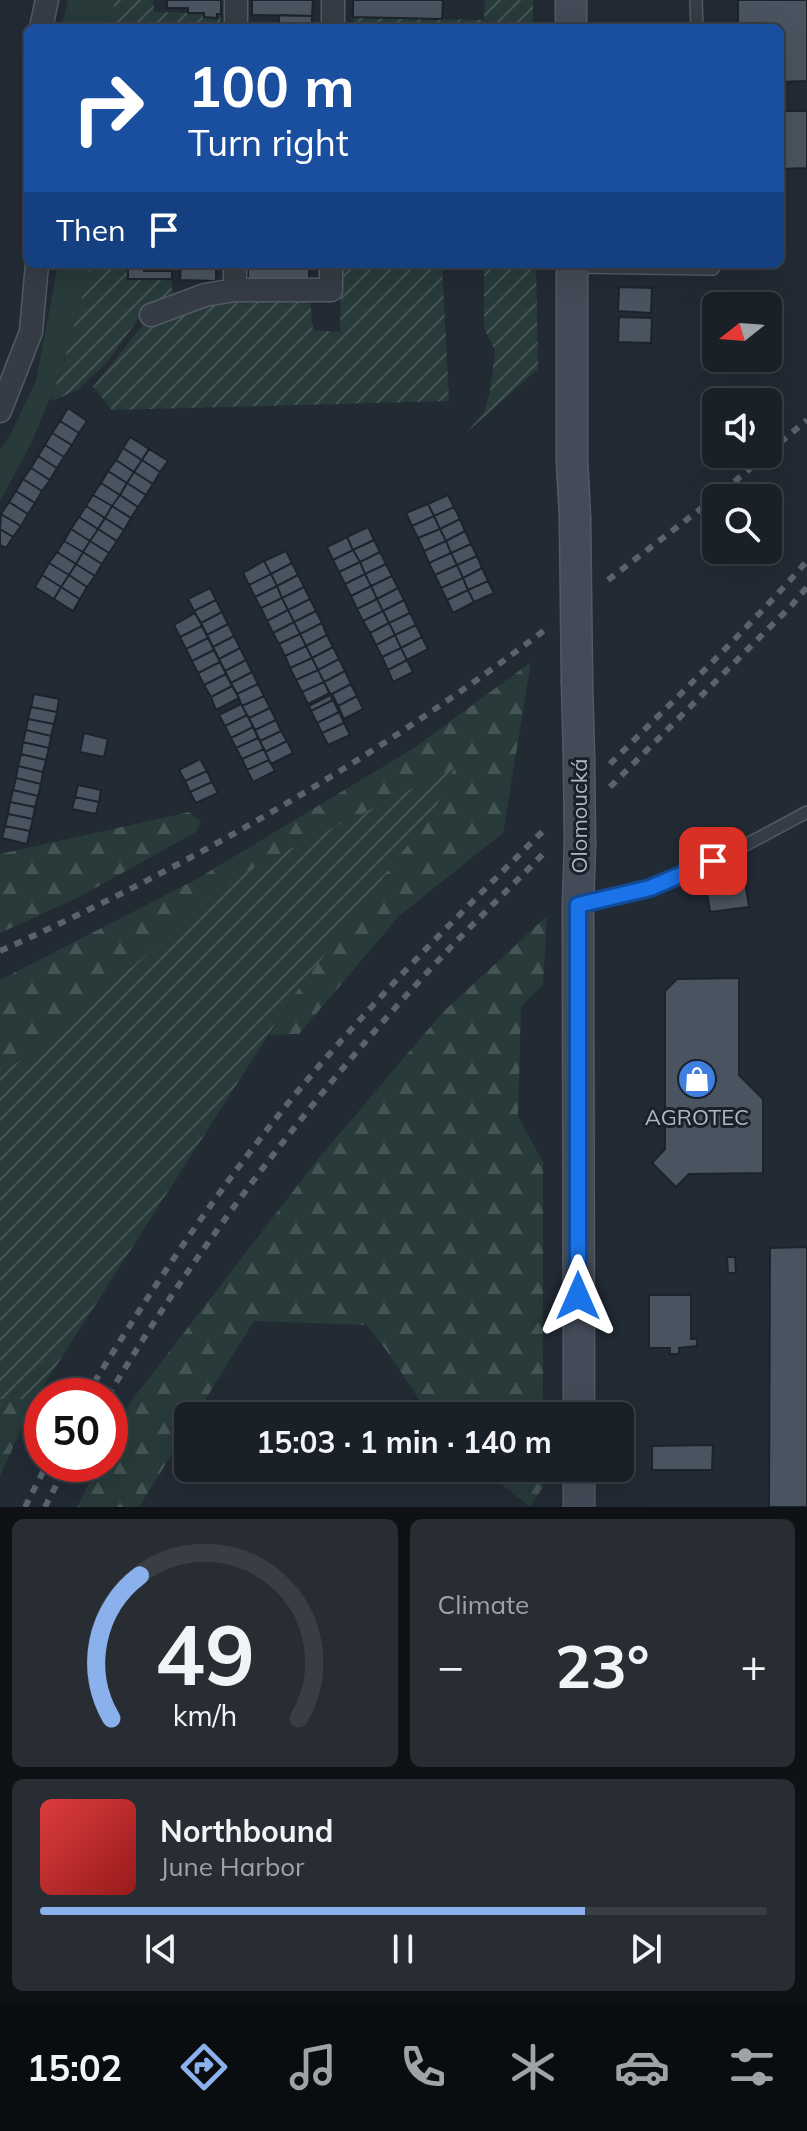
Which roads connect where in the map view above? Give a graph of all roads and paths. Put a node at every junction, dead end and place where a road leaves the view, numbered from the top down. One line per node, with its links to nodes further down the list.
1 (47, 0): 6 (street)
2 (236, 0): 7 (street)
3 (333, 0): 8 (street)
4 (571, 0): 9 (main road)
5 (696, 0): 10 (lane)
6 (42, 24)
7 (236, 24)
8 (333, 24)
9 (571, 24)
10 (697, 24)
11 (37, 268): 19 (street)
12 (235, 268): 17 (street)
13 (331, 268): 17 (street)
14 (572, 268): 21 (main road, Olomoucká, bridge)
15 (678, 268): 16 (lane)
16 (713, 269)
17 (235, 290): 18 (street)
18 (151, 315)
19 (0, 411)
20 (807, 812): 21 (lane)
21 (578, 905): 22 (main road, Olomoucká)
22 (579, 1402)
23 (579, 1482): 24 (main road)
24 (579, 1507)

